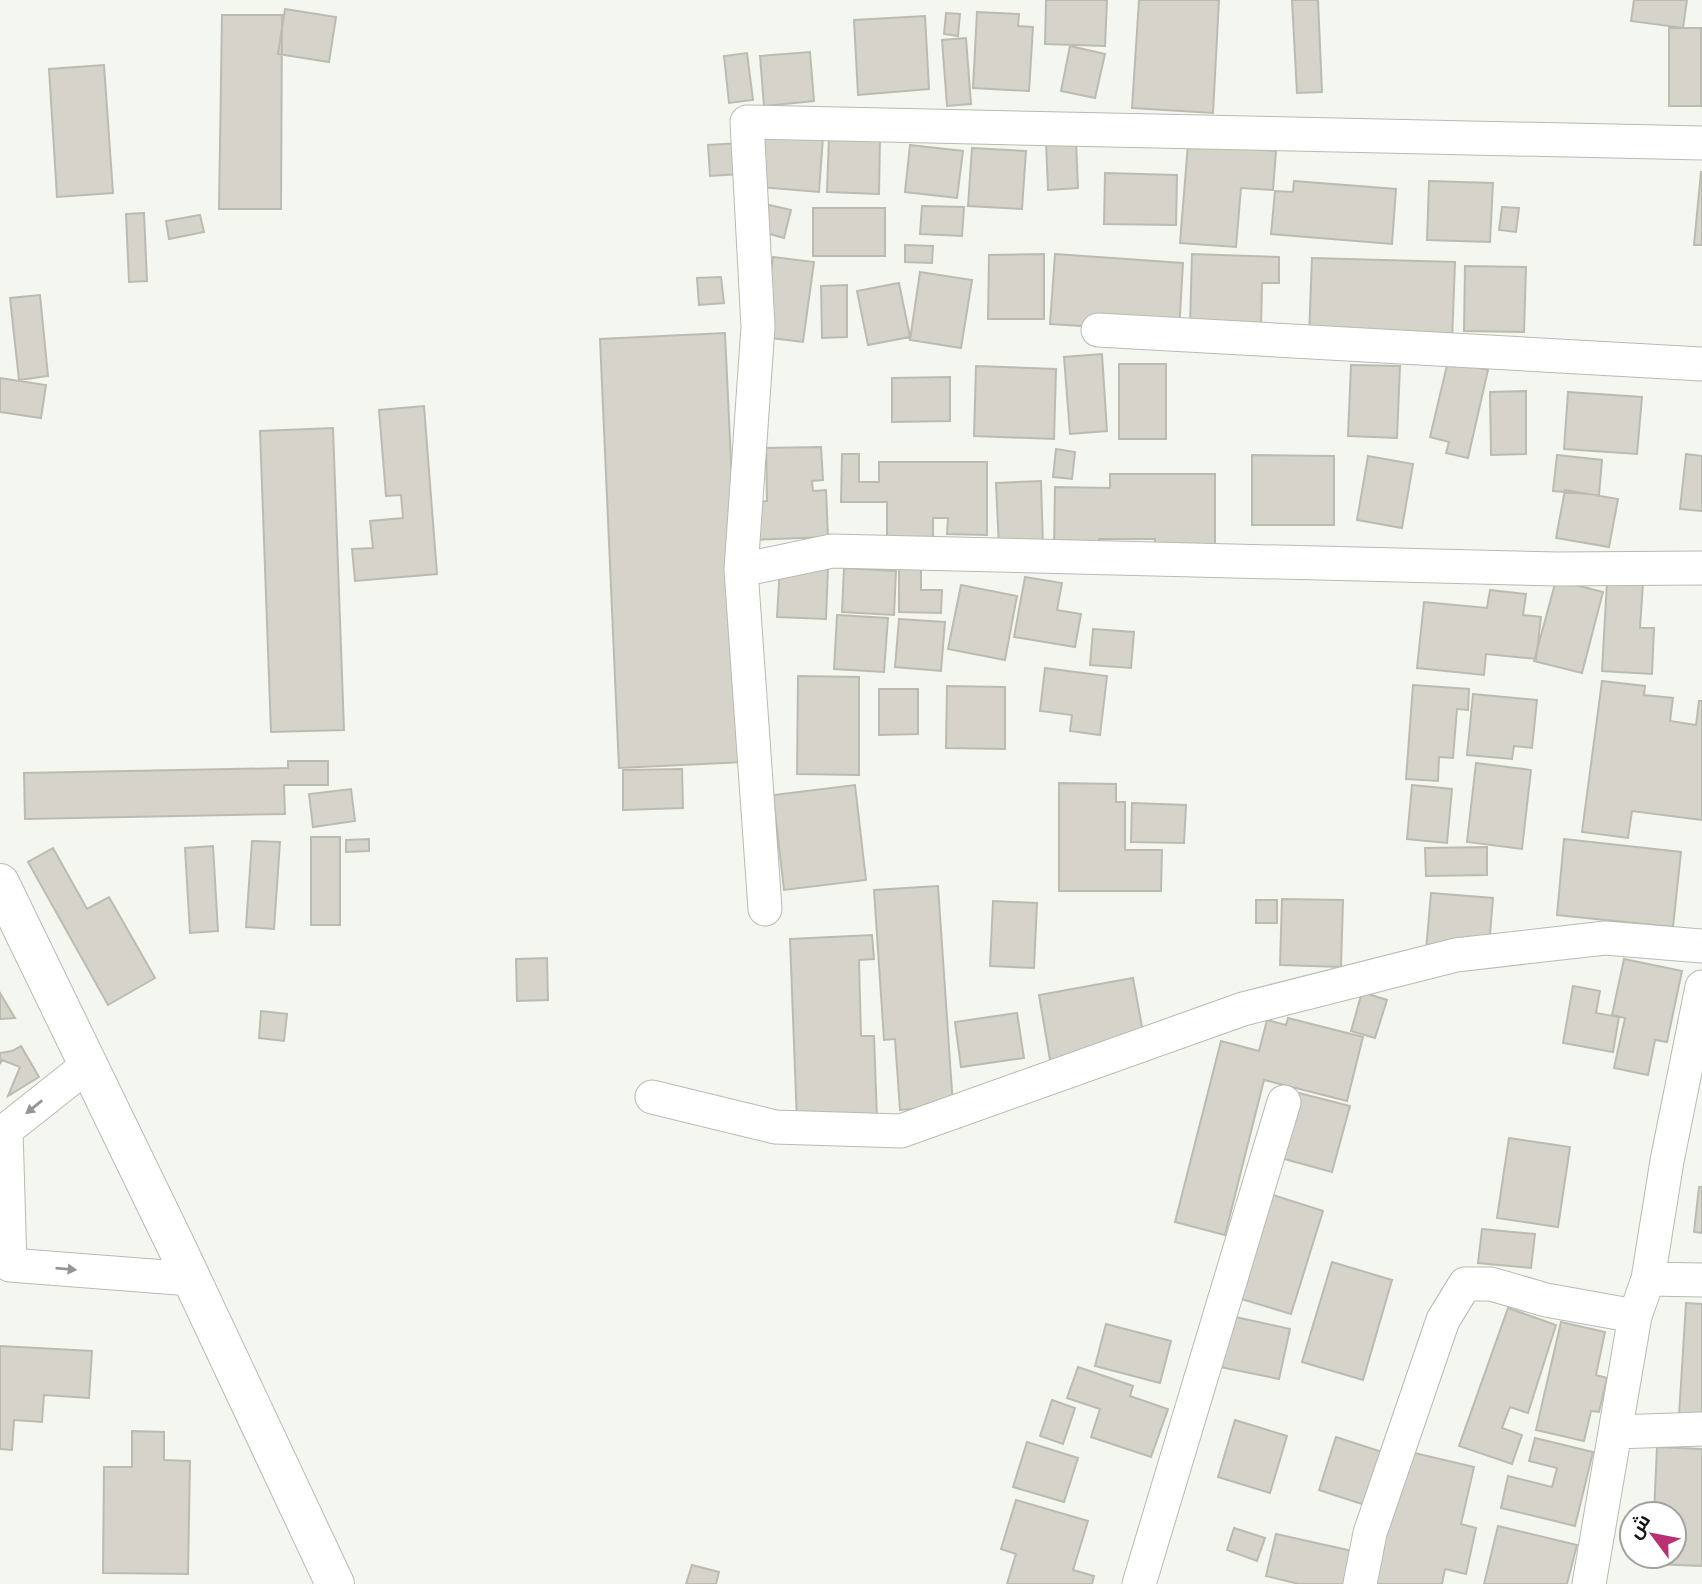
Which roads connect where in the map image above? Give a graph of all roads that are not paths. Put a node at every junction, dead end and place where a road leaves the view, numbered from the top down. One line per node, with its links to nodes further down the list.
1 (1702, 143): 5 (street)
2 (1098, 330): 3 (street)
3 (1702, 364)
4 (1702, 568): 5 (street)
5 (741, 570): 7 (street)
6 (0, 883): 10 (main road)
7 (765, 909)
8 (1702, 946): 11 (street)
9 (1702, 987): 14 (street)
10 (88, 1065): 13 (main road); 13 (street, one-way to 13)
11 (652, 1097)
12 (1284, 1102): 20 (street)
13 (191, 1279): 19 (main road)
14 (1648, 1279): 15 (street); 16 (street)
15 (1702, 1280)
16 (1635, 1316): 18 (street); 21 (street)
17 (1702, 1429): 18 (street)
18 (1615, 1432): 22 (street)
19 (335, 1584)
20 (1139, 1584)
21 (1360, 1584)
22 (1589, 1584)

